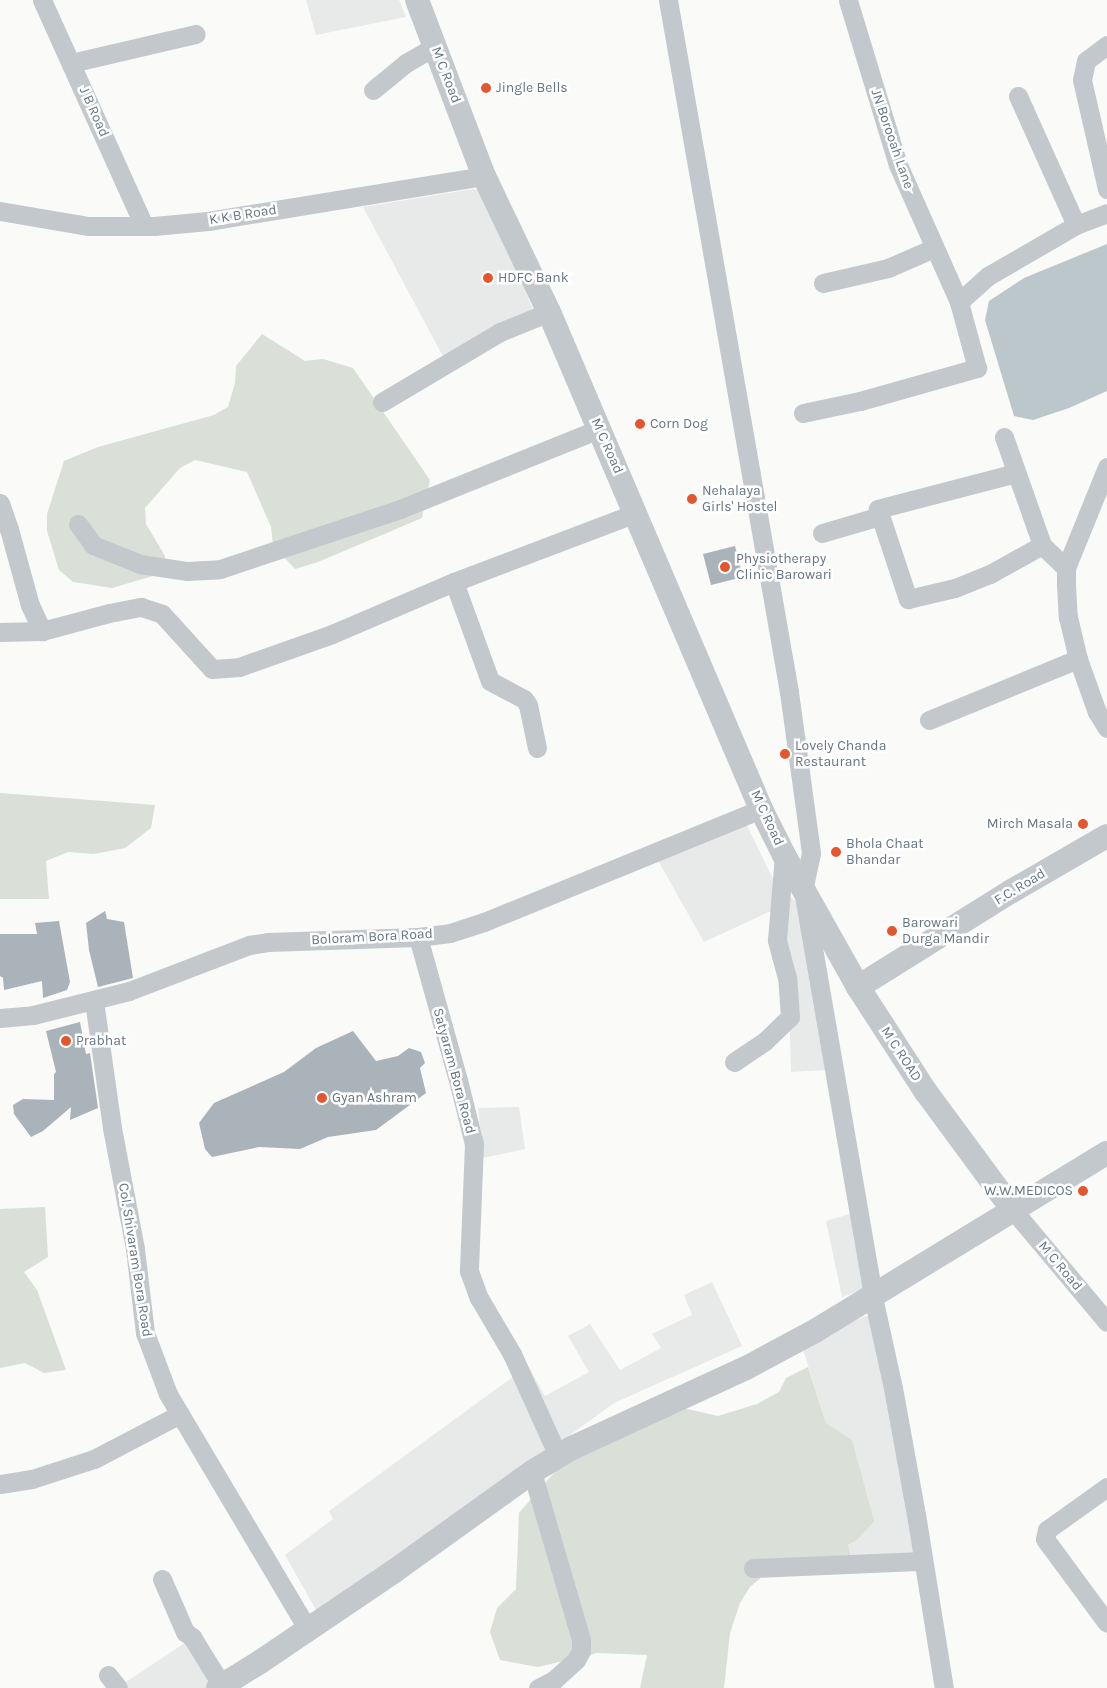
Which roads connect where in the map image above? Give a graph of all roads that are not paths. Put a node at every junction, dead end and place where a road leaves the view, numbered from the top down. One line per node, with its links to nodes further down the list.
1 (42, 0): 8 (street, J B Road)
2 (417, 0): 7 (street, M C Road)
3 (668, 0): 44 (street)
4 (848, 0): 17 (street, JN Borooah Lane)
5 (196, 34): 8 (street)
6 (1107, 45): 12 (street)
7 (436, 46): 9 (street); 11 (street, M C Road)
8 (71, 63): 16 (street, J B Road)
9 (373, 90)
10 (1018, 96): 15 (street)
11 (484, 176): 16 (street, K K B Road); 20 (street, M C Road)
12 (1107, 189)
13 (0, 211): 16 (street, K K B Road)
14 (1107, 213): 15 (street)
15 (1076, 225): 19 (street)
16 (144, 226)
17 (934, 248): 18 (street); 19 (street, JN Borooah Lane)
18 (823, 284)
19 (959, 302): 22 (street, JN Borooah Lane)
20 (549, 312): 21 (street); 23 (street, M C Road)
21 (382, 402)
22 (803, 413)
23 (599, 429): 28 (street, M C Road); 30 (street)
24 (1004, 437): 26 (street)
25 (1107, 467): 33 (street)
26 (1016, 473): 29 (street); 32 (street)
27 (0, 503): 35 (street)
28 (636, 513): 34 (street); 41 (street, M C Road)
29 (880, 516): 31 (street); 32 (street)
30 (78, 524)
31 (822, 533)
32 (1042, 545): 33 (street)
33 (1066, 568): 37 (street)
34 (454, 582): 35 (street); 40 (street)
35 (42, 631): 36 (street)
36 (0, 632)
37 (1078, 659): 38 (street); 39 (street)
38 (929, 720)
39 (1107, 728)
40 (537, 748)
41 (761, 809): 43 (street, M C Road); 45 (street, Boloram Bora Road)
42 (1107, 836): 46 (street, F.C. Road)
43 (784, 855): 44 (street, M C Road); 49 (street)
44 (803, 890): 46 (street, M C ROAD); 52 (street)
45 (418, 937): 47 (street, Boloram Bora Road); 55 (street, Satyaram Bora Road)
46 (858, 987): 51 (street, M C ROAD)
47 (94, 1001): 48 (street, Boloram Bora Road); 54 (street, Col. Shivaram Bora Road)
48 (0, 1018)
49 (734, 1062)
50 (1107, 1153): 51 (street)
51 (1013, 1210): 52 (street); 53 (street, M C Road)
52 (873, 1297): 55 (street); 59 (street)
53 (1107, 1321)
54 (180, 1414): 57 (street); 63 (street, Col. Shivaram Bora Road)
55 (558, 1456): 56 (street)
56 (532, 1472): 63 (street); 65 (street)
57 (0, 1484)
58 (1107, 1487): 62 (street)
59 (924, 1561): 60 (street); 66 (street)
60 (753, 1568)
61 (162, 1579): 64 (street)
62 (1107, 1623)
63 (308, 1630): 64 (street)
64 (220, 1687)
65 (538, 1688)
66 (944, 1688)

